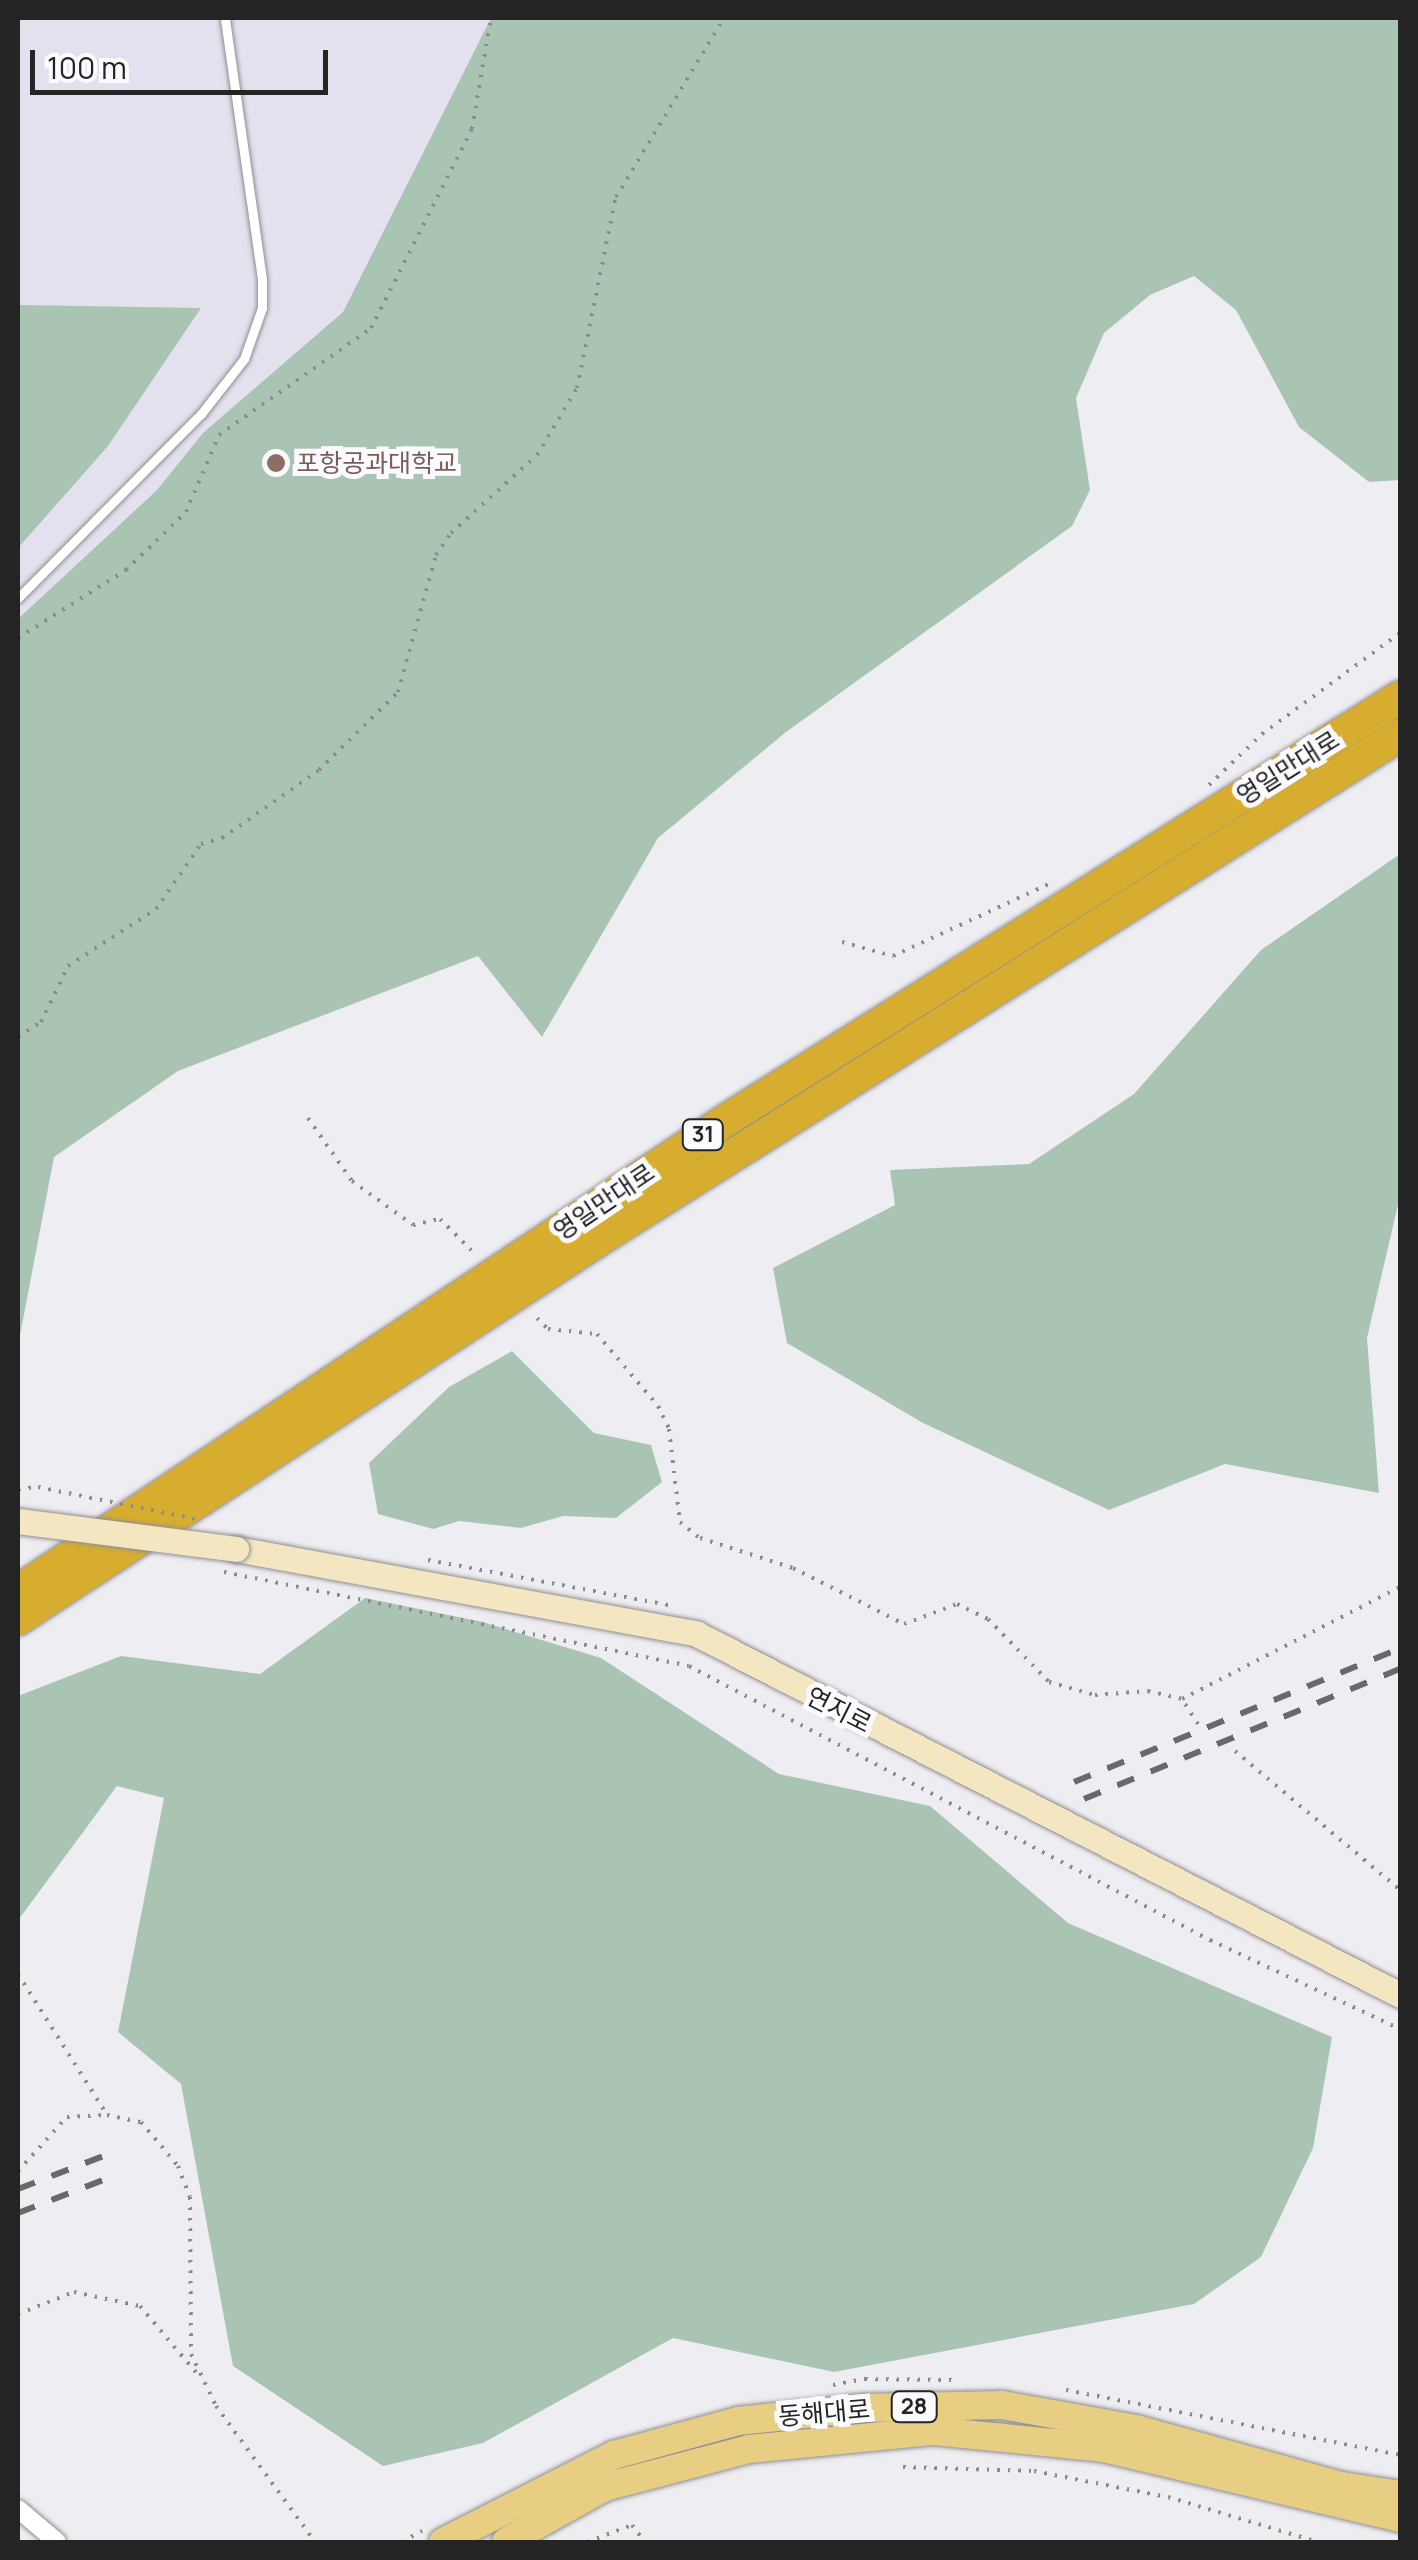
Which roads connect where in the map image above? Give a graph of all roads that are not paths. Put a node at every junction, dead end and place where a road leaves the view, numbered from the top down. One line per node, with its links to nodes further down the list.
1 (224, 18): 2 (lane)
2 (18, 598)
3 (1400, 697): 6 (highway, 영일만대로 / 31)
4 (1400, 735): 7 (highway, 영일만대로 / 31)
5 (18, 1521): 8 (main road, 연지로, bridge)
6 (18, 1590)
7 (18, 1619)
8 (1400, 1995)
9 (1398, 2506): 12 (main road, 동해대로 / 28); 13 (main road)
10 (18, 2509): 11 (street)
11 (56, 2542)
12 (443, 2542)
13 (506, 2542)

